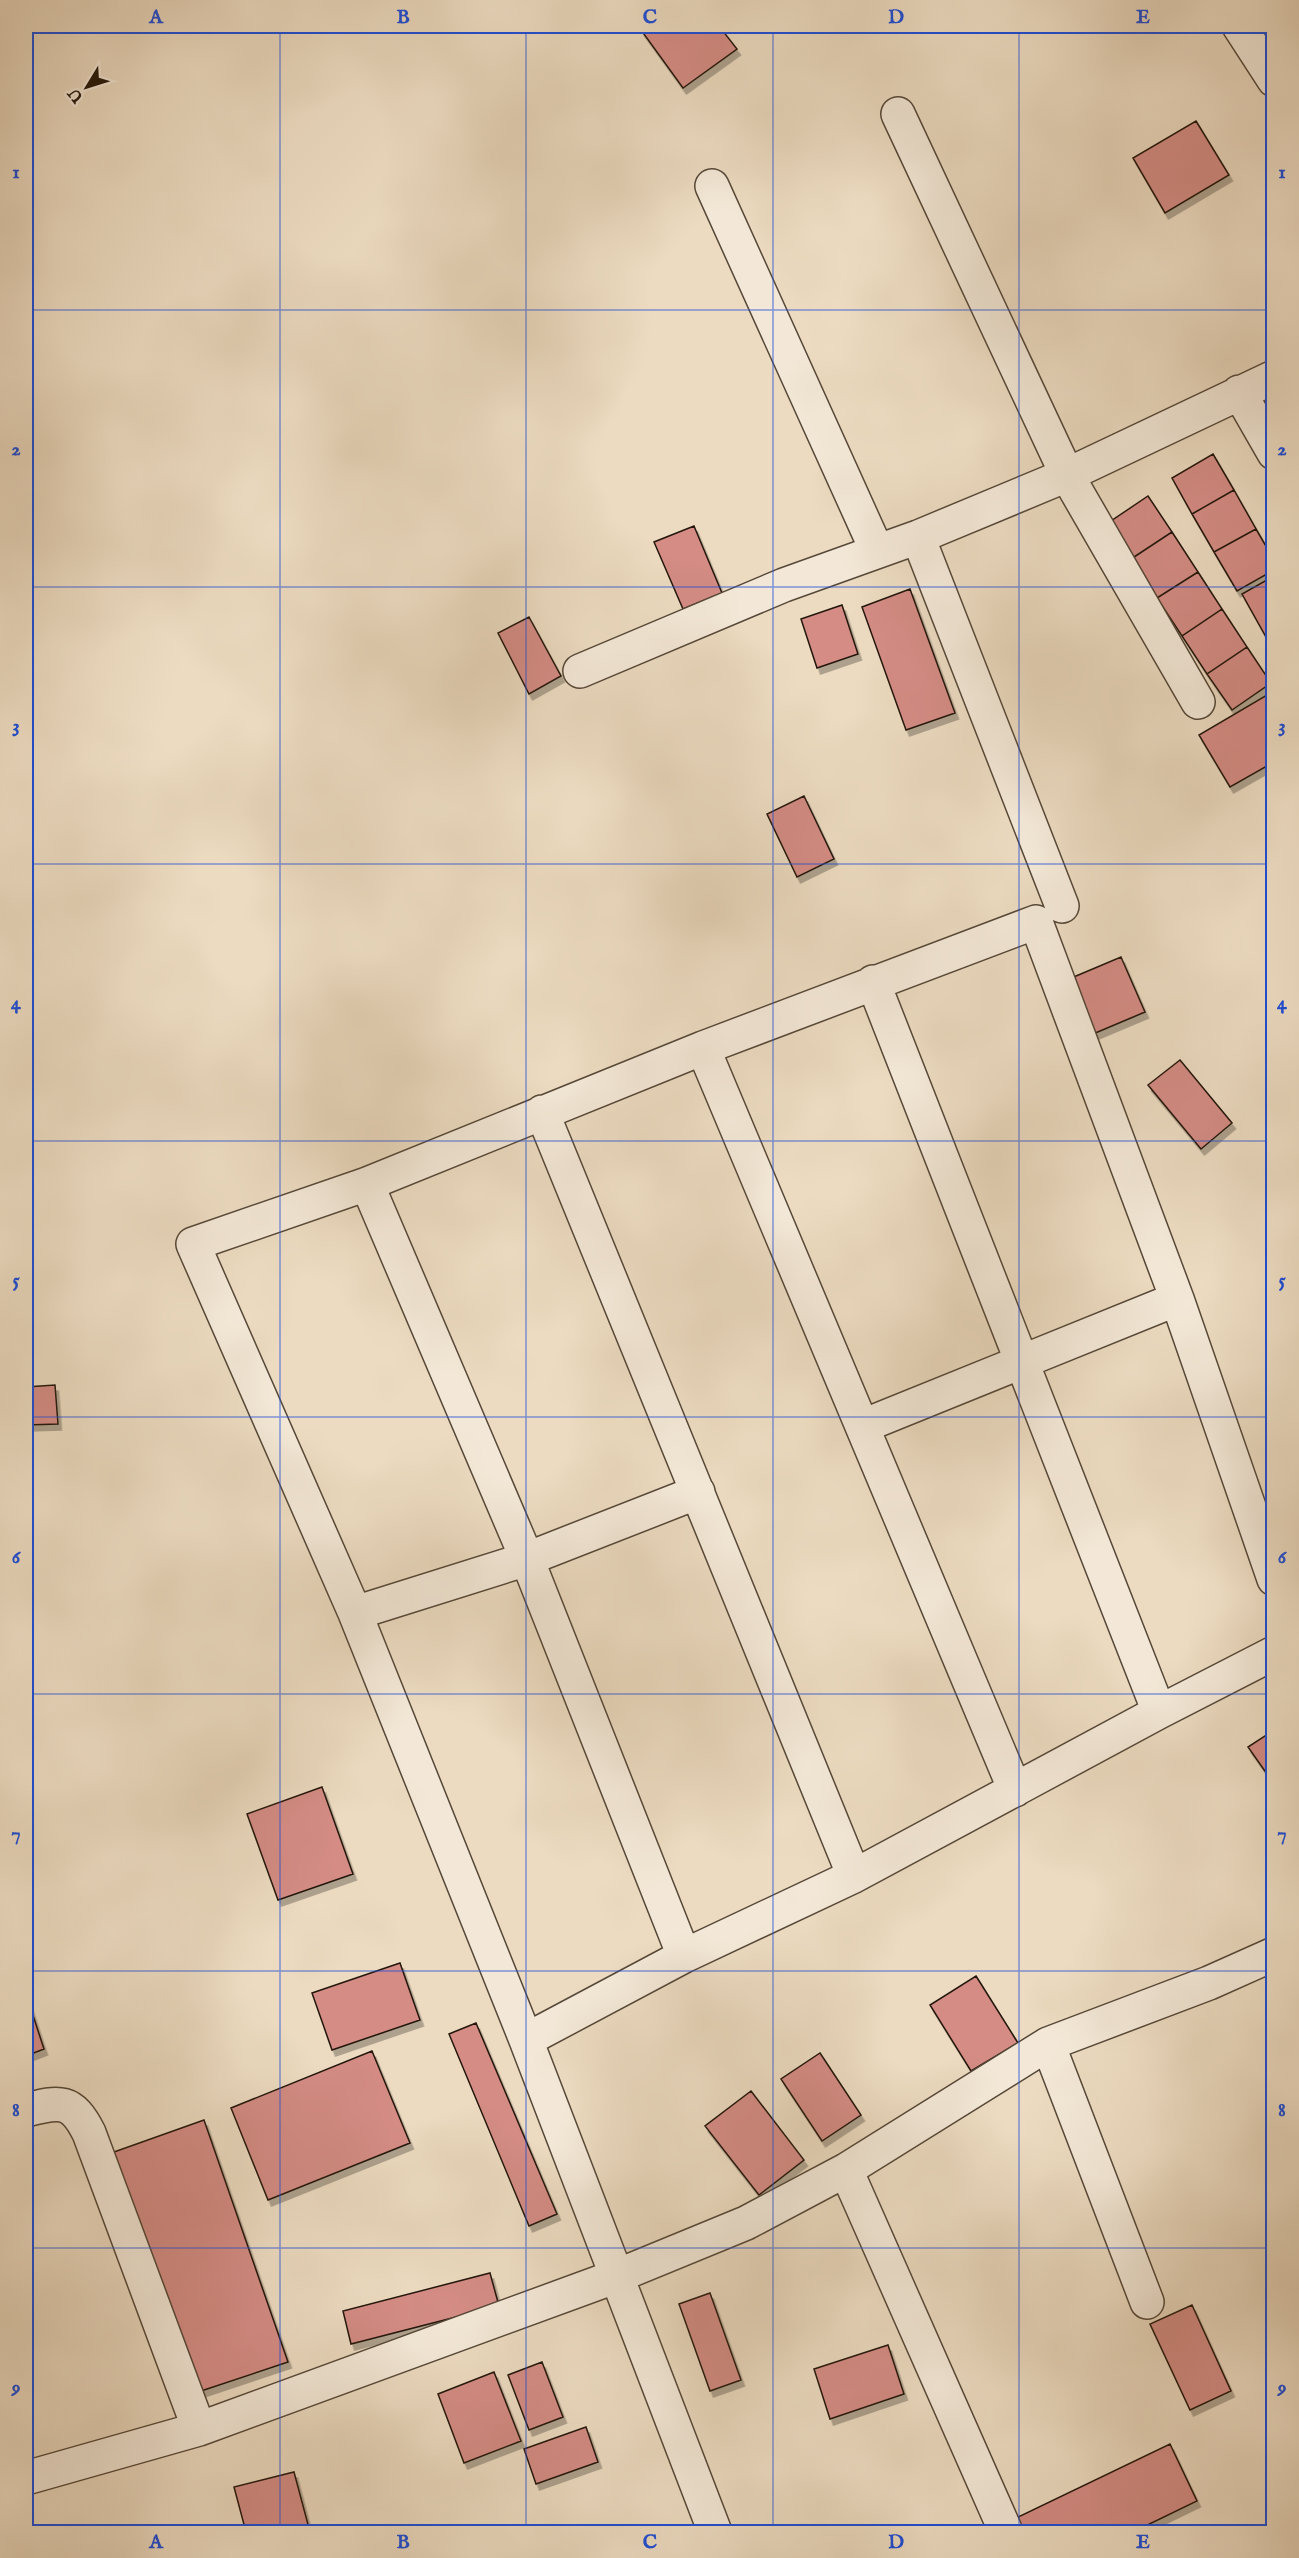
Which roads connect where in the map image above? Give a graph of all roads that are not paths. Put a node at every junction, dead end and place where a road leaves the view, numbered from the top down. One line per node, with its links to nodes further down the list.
1 (1239, 26): 2 (street)
2 (1274, 80)
3 (898, 114): 8 (street)
4 (712, 186): 10 (street)
5 (1274, 377): 6 (street)
6 (1239, 393): 7 (street); 8 (street)
7 (1274, 453)
8 (1068, 475): 9 (street); 12 (street)
9 (918, 537): 10 (street); 13 (street)
10 (877, 551): 11 (street)
11 (580, 671)
12 (1198, 702)
13 (1062, 906)
14 (873, 982): 15 (street); 18 (street); 19 (street)
15 (703, 1048): 16 (street); 20 (street)
16 (542, 1112): 17 (street); 21 (street)
17 (367, 1184): 22 (street); 24 (street)
18 (1177, 1299): 19 (street); 23 (street)
19 (1022, 1361): 20 (street); 26 (street)
20 (863, 1426): 27 (street)
21 (698, 1492): 22 (street); 28 (street)
22 (527, 1559): 24 (street); 30 (street)
23 (1274, 1579)
24 (355, 1613): 31 (street)
25 (1274, 1653): 26 (street)
26 (1159, 1712): 27 (street)
27 (1015, 1790): 28 (street)
28 (854, 1876): 30 (street)
29 (1274, 1954): 32 (street)
30 (684, 1956): 31 (street)
31 (526, 2040): 35 (street)
32 (1048, 2044): 34 (street); 36 (street)
33 (26, 2110): 37 (street)
34 (846, 2170): 35 (street); 40 (street)
35 (617, 2276): 37 (street); 39 (street)
36 (1147, 2302)
37 (199, 2429): 38 (street)
38 (26, 2478)
39 (715, 2532)
40 (1006, 2532)

